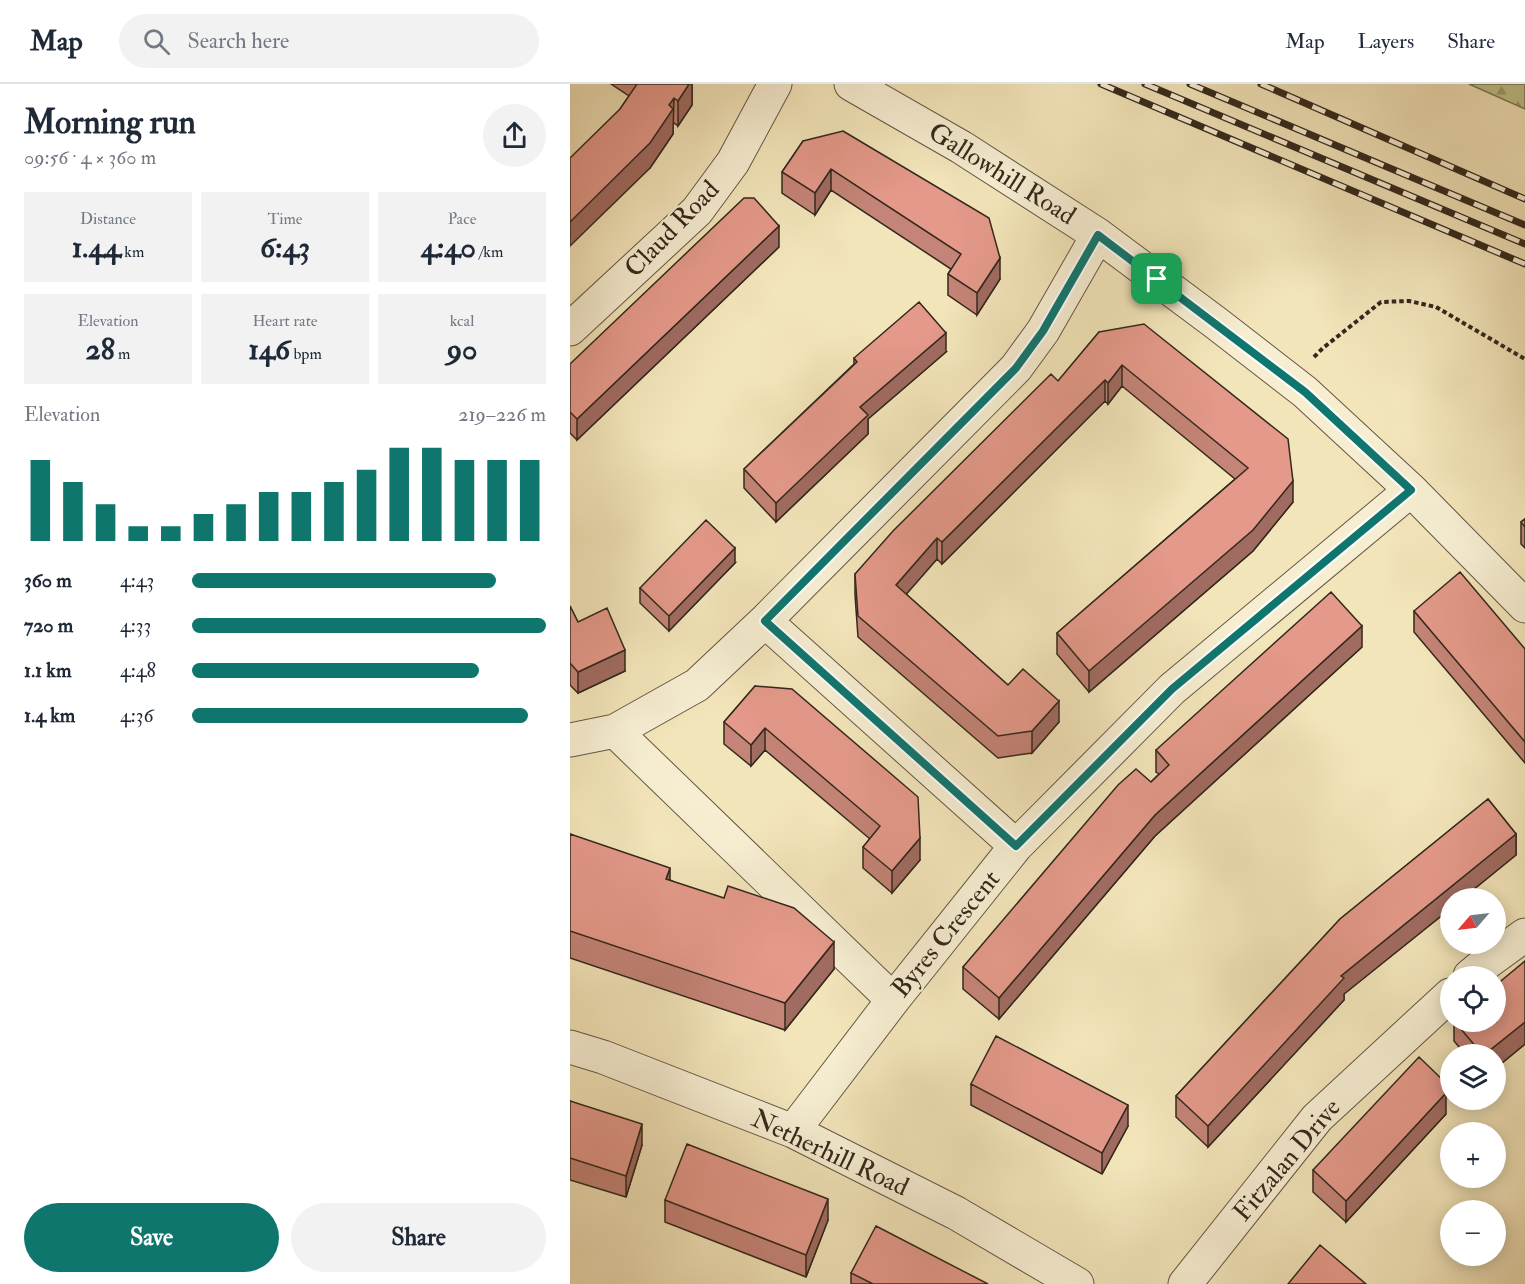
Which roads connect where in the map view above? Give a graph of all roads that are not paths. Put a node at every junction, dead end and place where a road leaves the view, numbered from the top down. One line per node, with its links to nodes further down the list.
1 (775, 84): 4 (street, Claud Road)
2 (850, 84): 3 (street, Gallowhill Road)
3 (1098, 235): 5 (street, Gallowhill Road); 7 (street)
4 (570, 329)
5 (1411, 490): 6 (street, Gallowhill Road); 10 (street, Byres Crescent)
6 (1525, 606)
7 (765, 621): 8 (street); 10 (street)
8 (615, 731): 9 (street); 13 (street)
9 (570, 740)
10 (1016, 846): 13 (street, Byres Crescent)
11 (1525, 935): 12 (street)
12 (1482, 966)
13 (893, 1000): 16 (street, Byres Crescent)
14 (1440, 1004): 18 (street, Fitzalan Drive)
15 (570, 1047): 16 (street, Netherhill Road)
16 (793, 1131): 17 (street, Netherhill Road)
17 (1077, 1284)
18 (1185, 1284)

